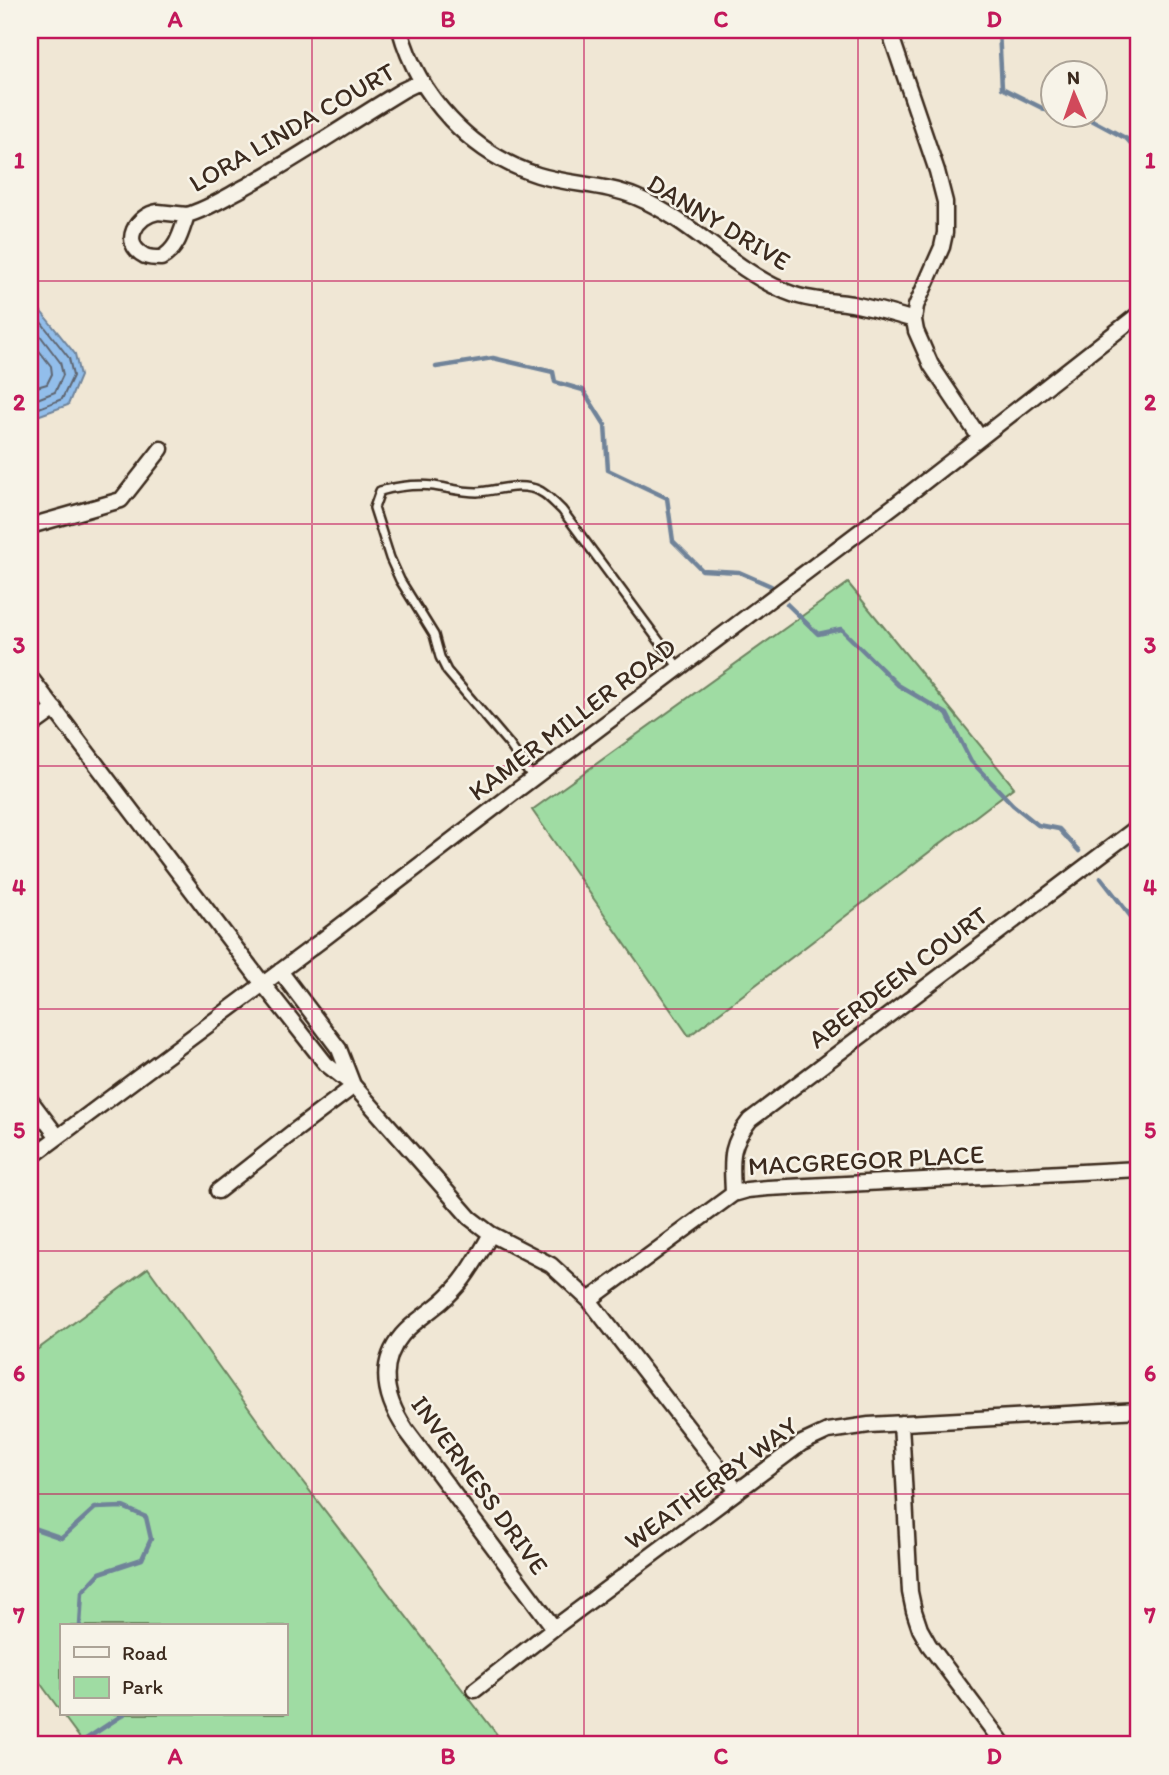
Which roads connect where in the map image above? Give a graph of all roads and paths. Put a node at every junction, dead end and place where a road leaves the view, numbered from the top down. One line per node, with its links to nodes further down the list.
1 (400, 30): 3 (street, DANNY DRIVE)
2 (889, 30): 6 (street)
3 (422, 81): 4 (street, LORA LINDA COURT); 6 (street, DANNY DRIVE)
4 (187, 215)
5 (1139, 314): 7 (street, KAMER MILLER ROAD)
6 (914, 320): 7 (street)
7 (980, 438): 10 (street, KAMER MILLER ROAD)
8 (162, 449): 9 (street)
9 (30, 526)
10 (679, 668): 14 (street, KAMER MILLER ROAD); 14 (lane)
11 (30, 677): 12 (street)
12 (55, 709): 13 (street); 17 (street)
13 (30, 727)
14 (533, 778): 16 (street, KAMER MILLER ROAD)
15 (1139, 826): 24 (street, ABERDEEN COURT)
16 (281, 971): 17 (street, KAMER MILLER ROAD); 18 (street)
17 (263, 984): 18 (street); 20 (street, KAMER MILLER ROAD)
18 (354, 1086): 23 (street); 25 (street)
19 (30, 1100): 20 (street)
20 (58, 1137): 21 (street, KAMER MILLER ROAD)
21 (30, 1158)
22 (1139, 1169): 24 (street, MACGREGOR PLACE)
23 (218, 1191)
24 (733, 1194): 26 (street, MACGREGOR PLACE)
25 (491, 1234): 26 (street); 30 (street, INVERNESS DRIVE)
26 (589, 1300): 29 (street)
27 (1139, 1410): 28 (street, WEATHERBY WAY)
28 (901, 1423): 29 (street, WEATHERBY WAY); 32 (street)
29 (737, 1491): 30 (street, WEATHERBY WAY)
30 (554, 1628): 31 (street, WEATHERBY WAY)
31 (475, 1690)
32 (1004, 1745)

